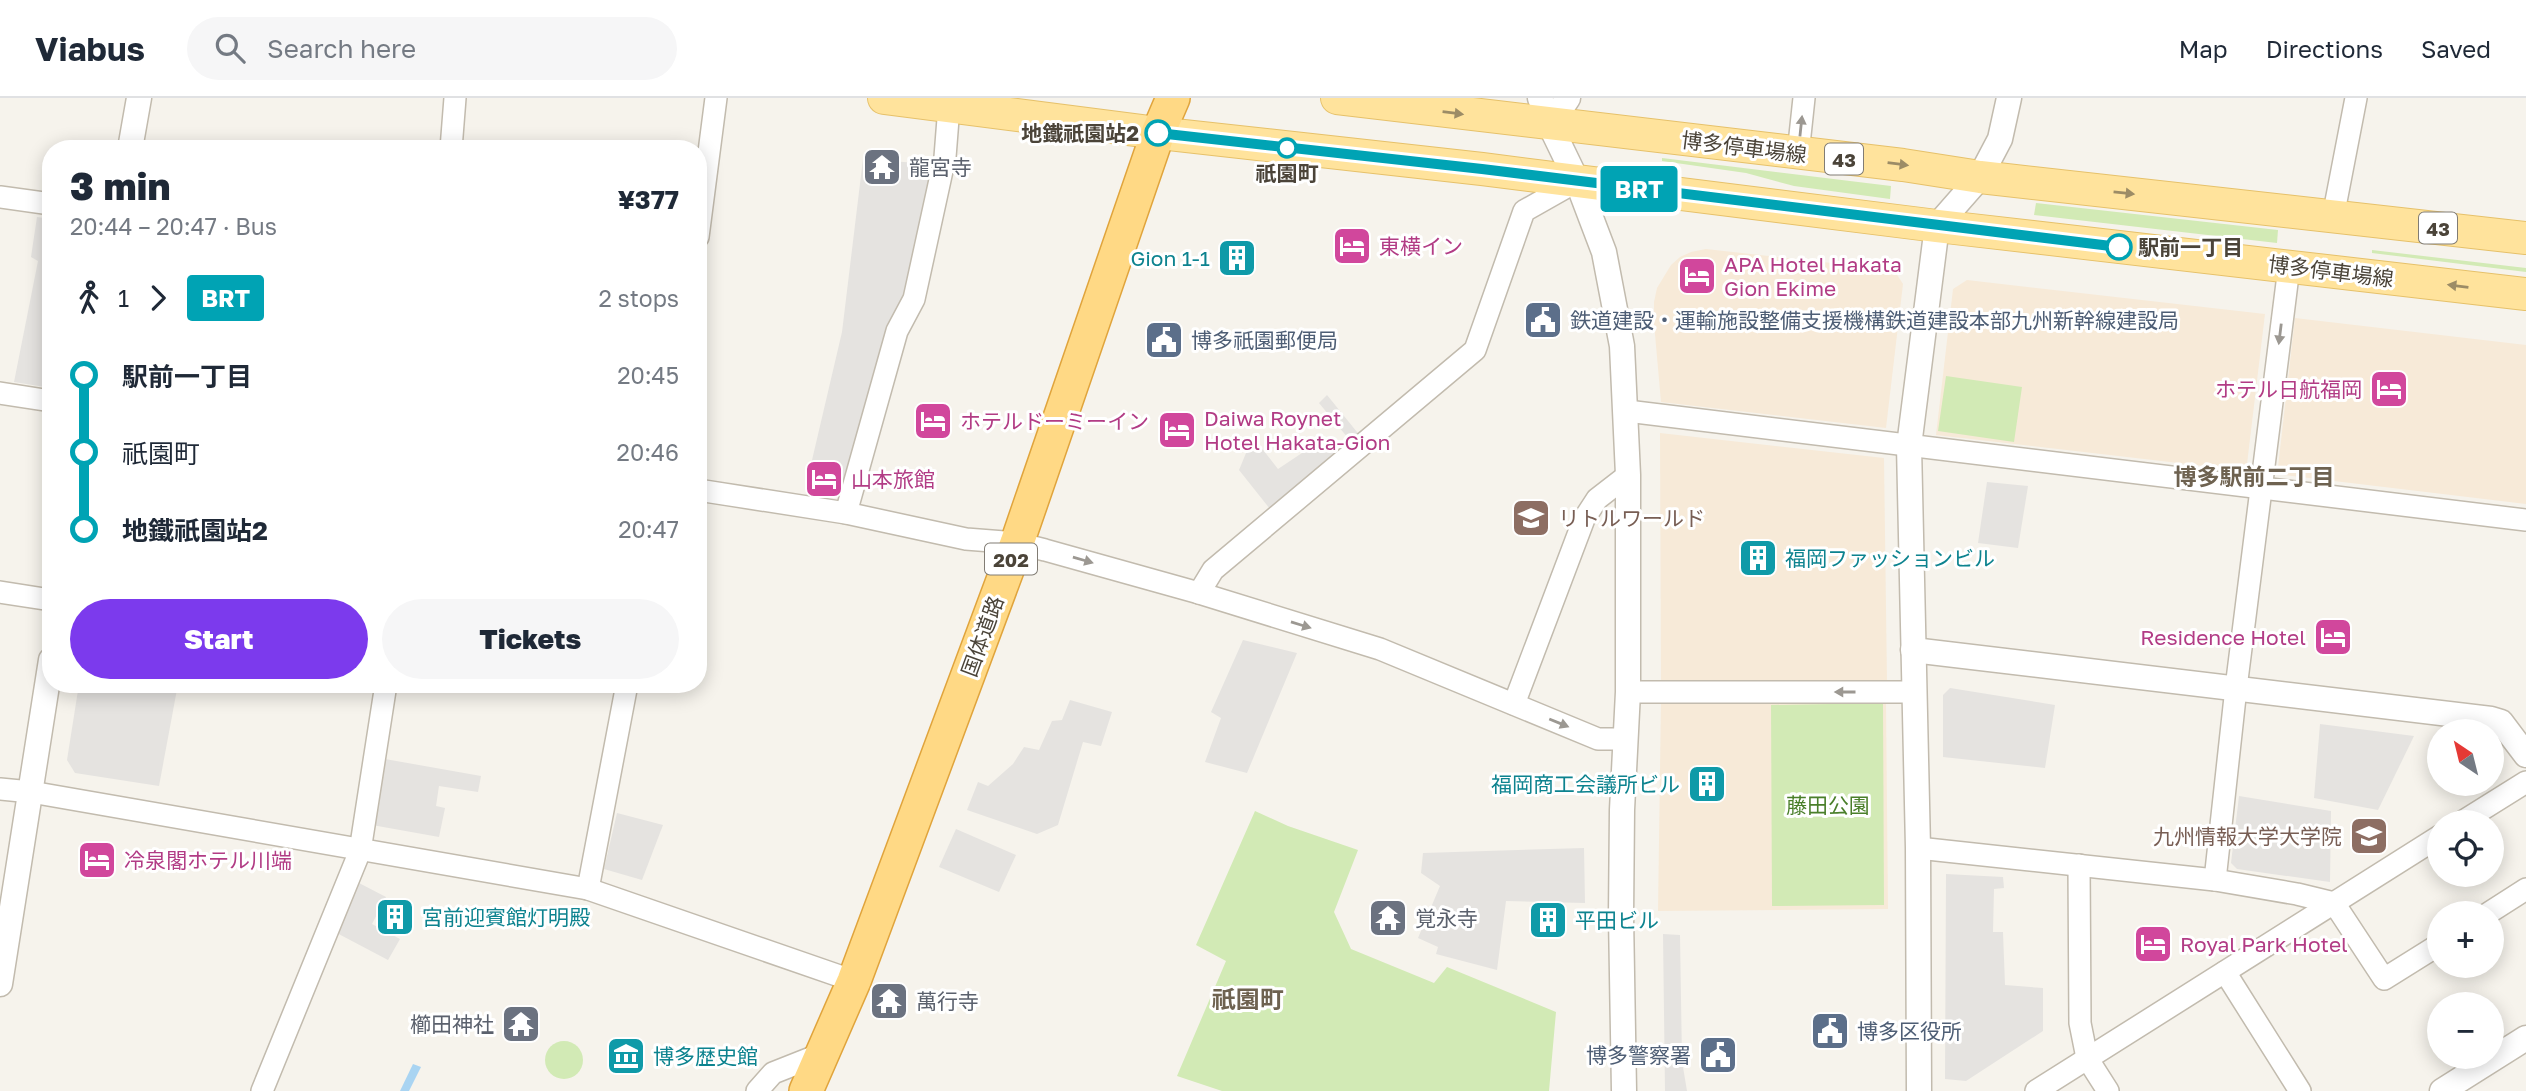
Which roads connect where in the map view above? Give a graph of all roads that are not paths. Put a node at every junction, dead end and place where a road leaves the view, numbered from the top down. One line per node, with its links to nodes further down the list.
1 (139, 98): 14 (street)
2 (455, 98): 15 (street)
3 (716, 98): 17 (street)
4 (884, 98): 11 (main road, 博多停車場線)
5 (1173, 98): 13 (highway, 国体道路 / 202)
6 (1337, 98): 12 (main road, 博多停車場線 / 43, one-way to 12)
7 (1569, 98): 12 (street)
8 (1804, 98): 16 (street, one-way to 8)
9 (2009, 98): 18 (street)
10 (2356, 98): 22 (street)
11 (948, 106): 13 (main road, 博多停車場線); 34 (street)
12 (1545, 111): 16 (main road, 博多停車場線 / 43); 19 (street)
13 (1158, 133): 19 (main road, 博多停車場線); 36 (highway, 国体道路 / 202)
14 (132, 140)
15 (453, 140)
16 (1798, 154): 18 (main road, 博多停車場線 / 43, one-way to 18)
17 (707, 168)
18 (1980, 177): 22 (main road, 博多停車場線 / 43, one-way to 22); 23 (street)
19 (1577, 181): 23 (main road, 博多停車場線); 29 (street); 38 (street)
20 (0, 197): 21 (street)
21 (42, 203)
22 (2333, 217): 24 (main road, 博多停車場線 / 43)
23 (1937, 226): 25 (main road, 博多停車場線); 30 (street)
24 (2526, 238)
25 (2289, 267): 26 (main road, 博多停車場線, one-way to 25); 32 (street, one-way to 32)
26 (2526, 294)
27 (0, 393): 28 (street)
28 (42, 400)
29 (1627, 411): 30 (street); 31 (street)
30 (1909, 446): 32 (street); 40 (street)
31 (1628, 475): 42 (street); 47 (street)
32 (2261, 488): 35 (street); 41 (street)
33 (707, 491): 34 (street)
34 (846, 513): 36 (street)
35 (2526, 520)
36 (1017, 542): 38 (street, one-way to 38); 65 (highway, 国体道路 / 202)
37 (0, 592): 39 (street)
38 (1199, 593): 47 (street, one-way to 47)
39 (42, 599)
40 (1913, 650): 41 (street); 43 (street)
41 (2235, 688): 49 (street); 58 (street)
42 (1628, 692): 43 (street, one-way to 42); 48 (street)
43 (1913, 692): 55 (street)
44 (46, 693): 52 (street)
45 (385, 693): 56 (street)
46 (625, 693): 59 (street)
47 (1514, 704): 48 (street, one-way to 48)
48 (1626, 739): 73 (street)
49 (2526, 754)
50 (2526, 782): 53 (street)
51 (0, 789): 52 (street)
52 (31, 792): 56 (street); 66 (street)
53 (2481, 810)
54 (2427, 844): 61 (street)
55 (1918, 848): 57 (street); 74 (street)
56 (360, 851): 59 (street); 70 (street)
57 (2078, 865): 58 (street); 69 (street)
58 (2215, 880): 61 (street)
59 (588, 889): 65 (street)
60 (2526, 889): 62 (street)
61 (2334, 903): 63 (street); 64 (street)
62 (2504, 903)
63 (2427, 952)
64 (2225, 972): 69 (street); 77 (street)
65 (854, 981): 68 (highway, 国体道路 / 202)
66 (0, 984)
67 (2526, 1038): 78 (street)
68 (821, 1055): 71 (street); 72 (highway, 国体道路 / 202)
69 (2087, 1058): 75 (street); 76 (street)
70 (262, 1091)
71 (757, 1091)
72 (806, 1091)
73 (1624, 1091)
74 (1919, 1091)
75 (2036, 1091)
76 (2108, 1091)
77 (2300, 1091)
78 (2442, 1091)

